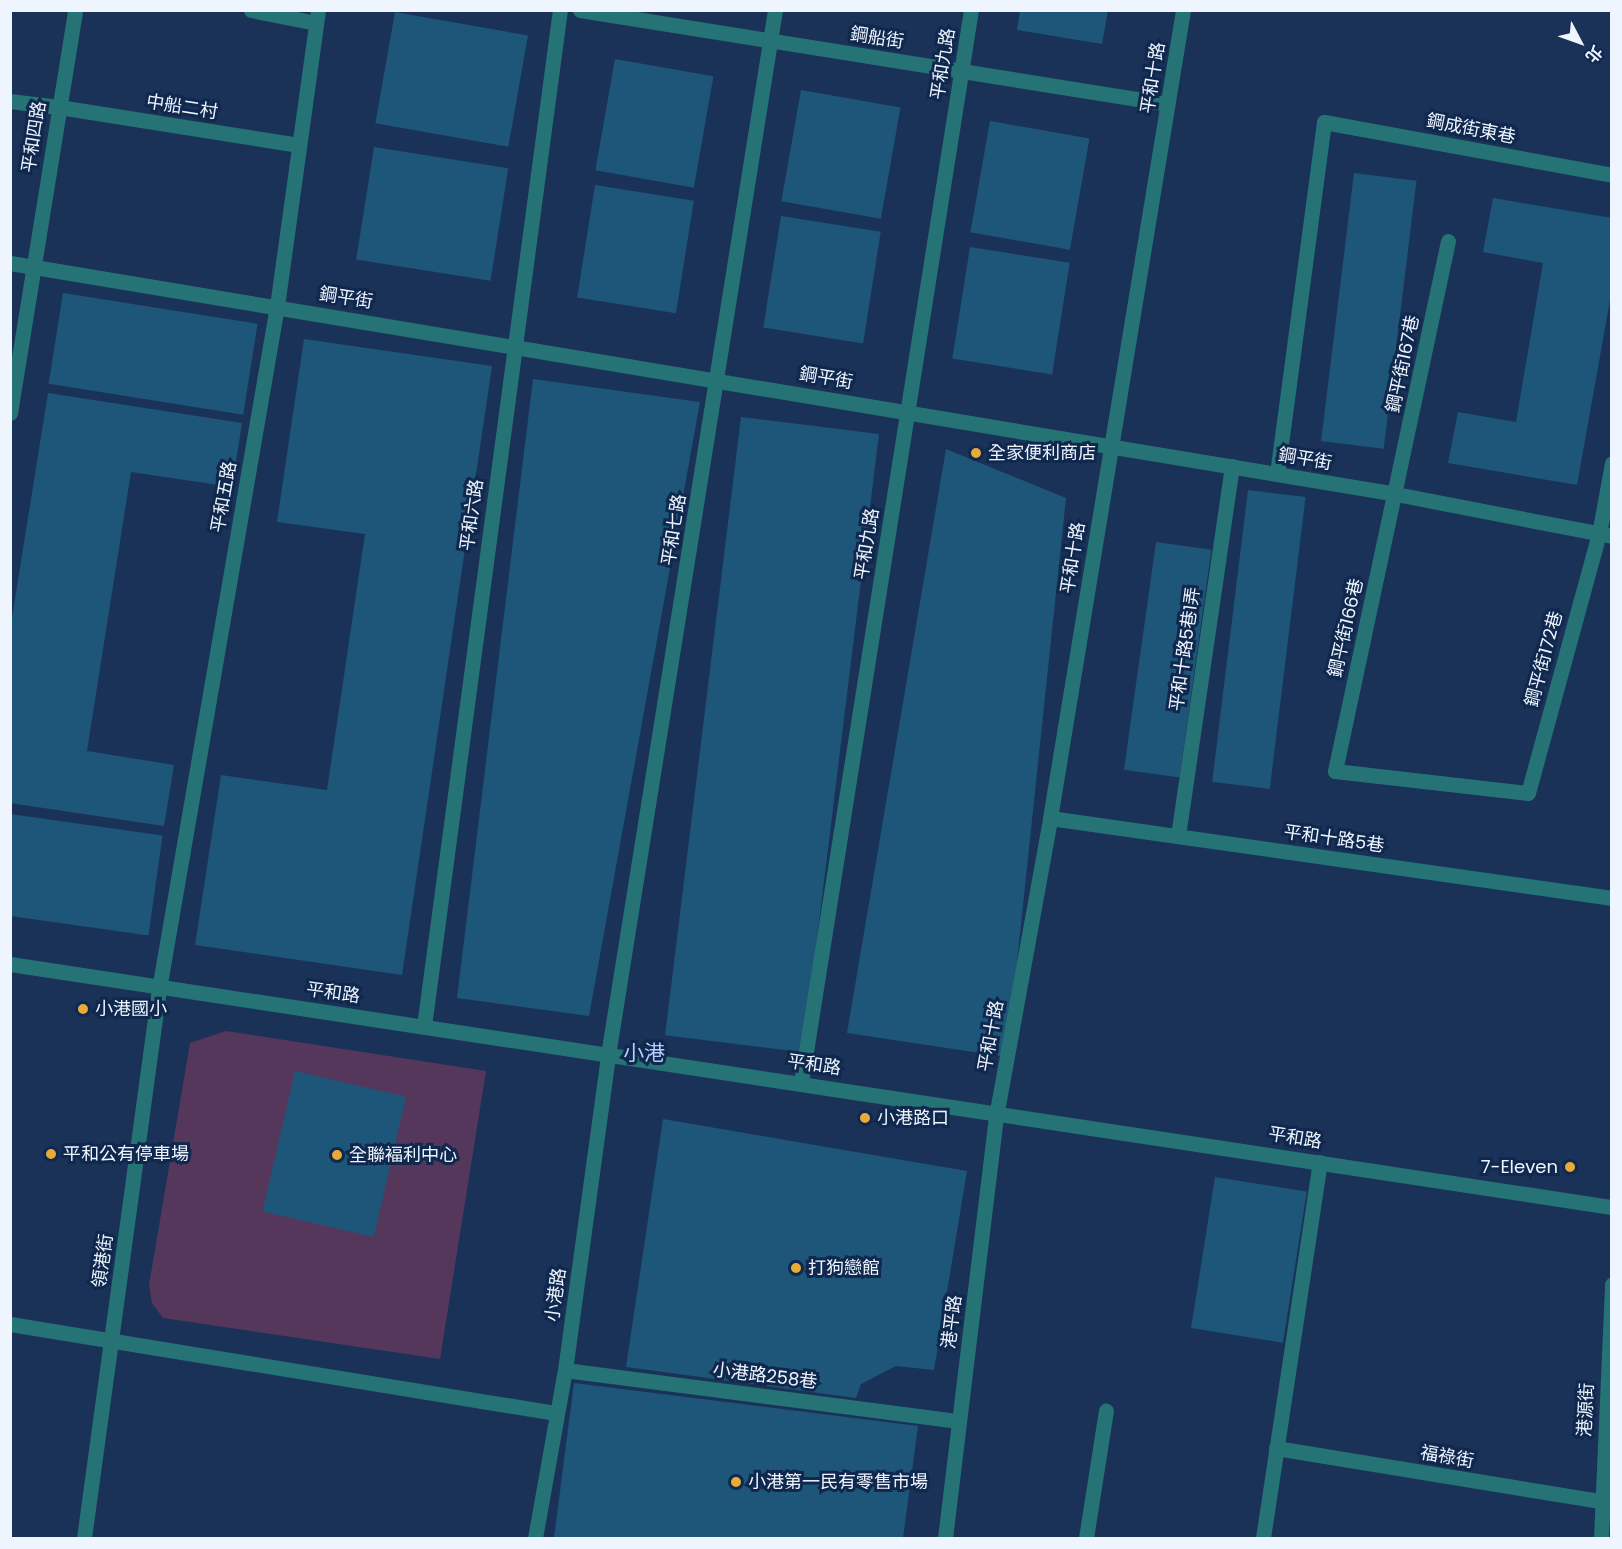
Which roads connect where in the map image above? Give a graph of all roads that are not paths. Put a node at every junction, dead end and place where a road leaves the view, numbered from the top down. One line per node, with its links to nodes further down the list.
1 (75, 10): 13 (street, 平和四路)
2 (251, 10): 8 (street)
3 (560, 10): 20 (street, 平和六路)
4 (580, 10): 9 (street, 鋼船街)
5 (775, 10): 9 (street, 平和七路)
6 (971, 10): 10 (street, 平和九路)
7 (1184, 10): 12 (street, 平和十路)
8 (317, 17): 14 (street, 平和五路)
9 (770, 40): 10 (street, 鋼船街); 21 (street, 平和七路)
10 (962, 71): 12 (street, 鋼船街); 22 (street, 平和九路)
11 (10, 101): 13 (street, 中船二村)
12 (1168, 104): 24 (street, 平和十路)
13 (58, 107): 14 (street, 中船二村); 18 (street, 平和四路)
14 (299, 145): 19 (street, 平和五路)
15 (1611, 175): 27 (street, 鋼成街東巷)
16 (1448, 241): 28 (street, 鋼平街167巷)
17 (10, 263): 18 (street, 鋼平街)
18 (32, 266): 19 (street, 鋼平街); 23 (street, 平和四路)
19 (277, 306): 20 (street, 鋼平街); 35 (street, 平和五路)
20 (514, 345): 21 (street, 鋼平街); 36 (street, 平和六路)
21 (719, 380): 22 (street, 鋼平街); 37 (street, 平和七路)
22 (908, 412): 24 (street, 鋼平街); 38 (street, 平和九路)
23 (10, 413)
24 (1112, 446): 26 (street, 鋼平街); 31 (street, 平和十路)
25 (1611, 463): 29 (street, 鋼平街172巷)
26 (1232, 466): 27 (street, 鋼平街); 32 (street, 平和十路5巷1弄)
27 (1277, 474): 28 (street, 鋼平街)
28 (1396, 494): 29 (street, 鋼平街); 30 (street, 鋼平街166巷)
29 (1605, 535): 30 (street, 鋼平街172巷)
30 (1528, 793)
31 (1050, 818): 32 (street, 平和十路5巷); 39 (street, 平和十路)
32 (1178, 836): 33 (street, 平和十路5巷)
33 (1611, 898)
34 (10, 964): 35 (street, 平和路)
35 (159, 988): 36 (street, 平和路); 44 (street, 領港街)
36 (424, 1026): 37 (street, 平和路)
37 (608, 1055): 38 (street, 平和路); 45 (street, 小港路)
38 (801, 1083): 39 (street, 平和路)
39 (997, 1111): 40 (street, 平和路); 48 (street, 港平路)
40 (1320, 1162): 41 (street, 平和路); 49 (street)
41 (1611, 1207)
42 (1611, 1284): 50 (street, 港源街)
43 (10, 1324): 44 (street)
44 (112, 1344): 47 (street); 51 (street, 領港街)
45 (565, 1370): 47 (street, 小港路); 48 (street, 小港路258巷)
46 (1106, 1411): 54 (street)
47 (555, 1413): 52 (street, 小港路)
48 (959, 1421): 53 (street, 港平路)
49 (1276, 1448): 50 (street, 福祿街); 55 (street)
50 (1606, 1503): 56 (street, 港源街)
51 (84, 1539)
52 (535, 1539)
53 (945, 1539)
54 (1086, 1539)
55 (1263, 1539)
56 (1601, 1539)

